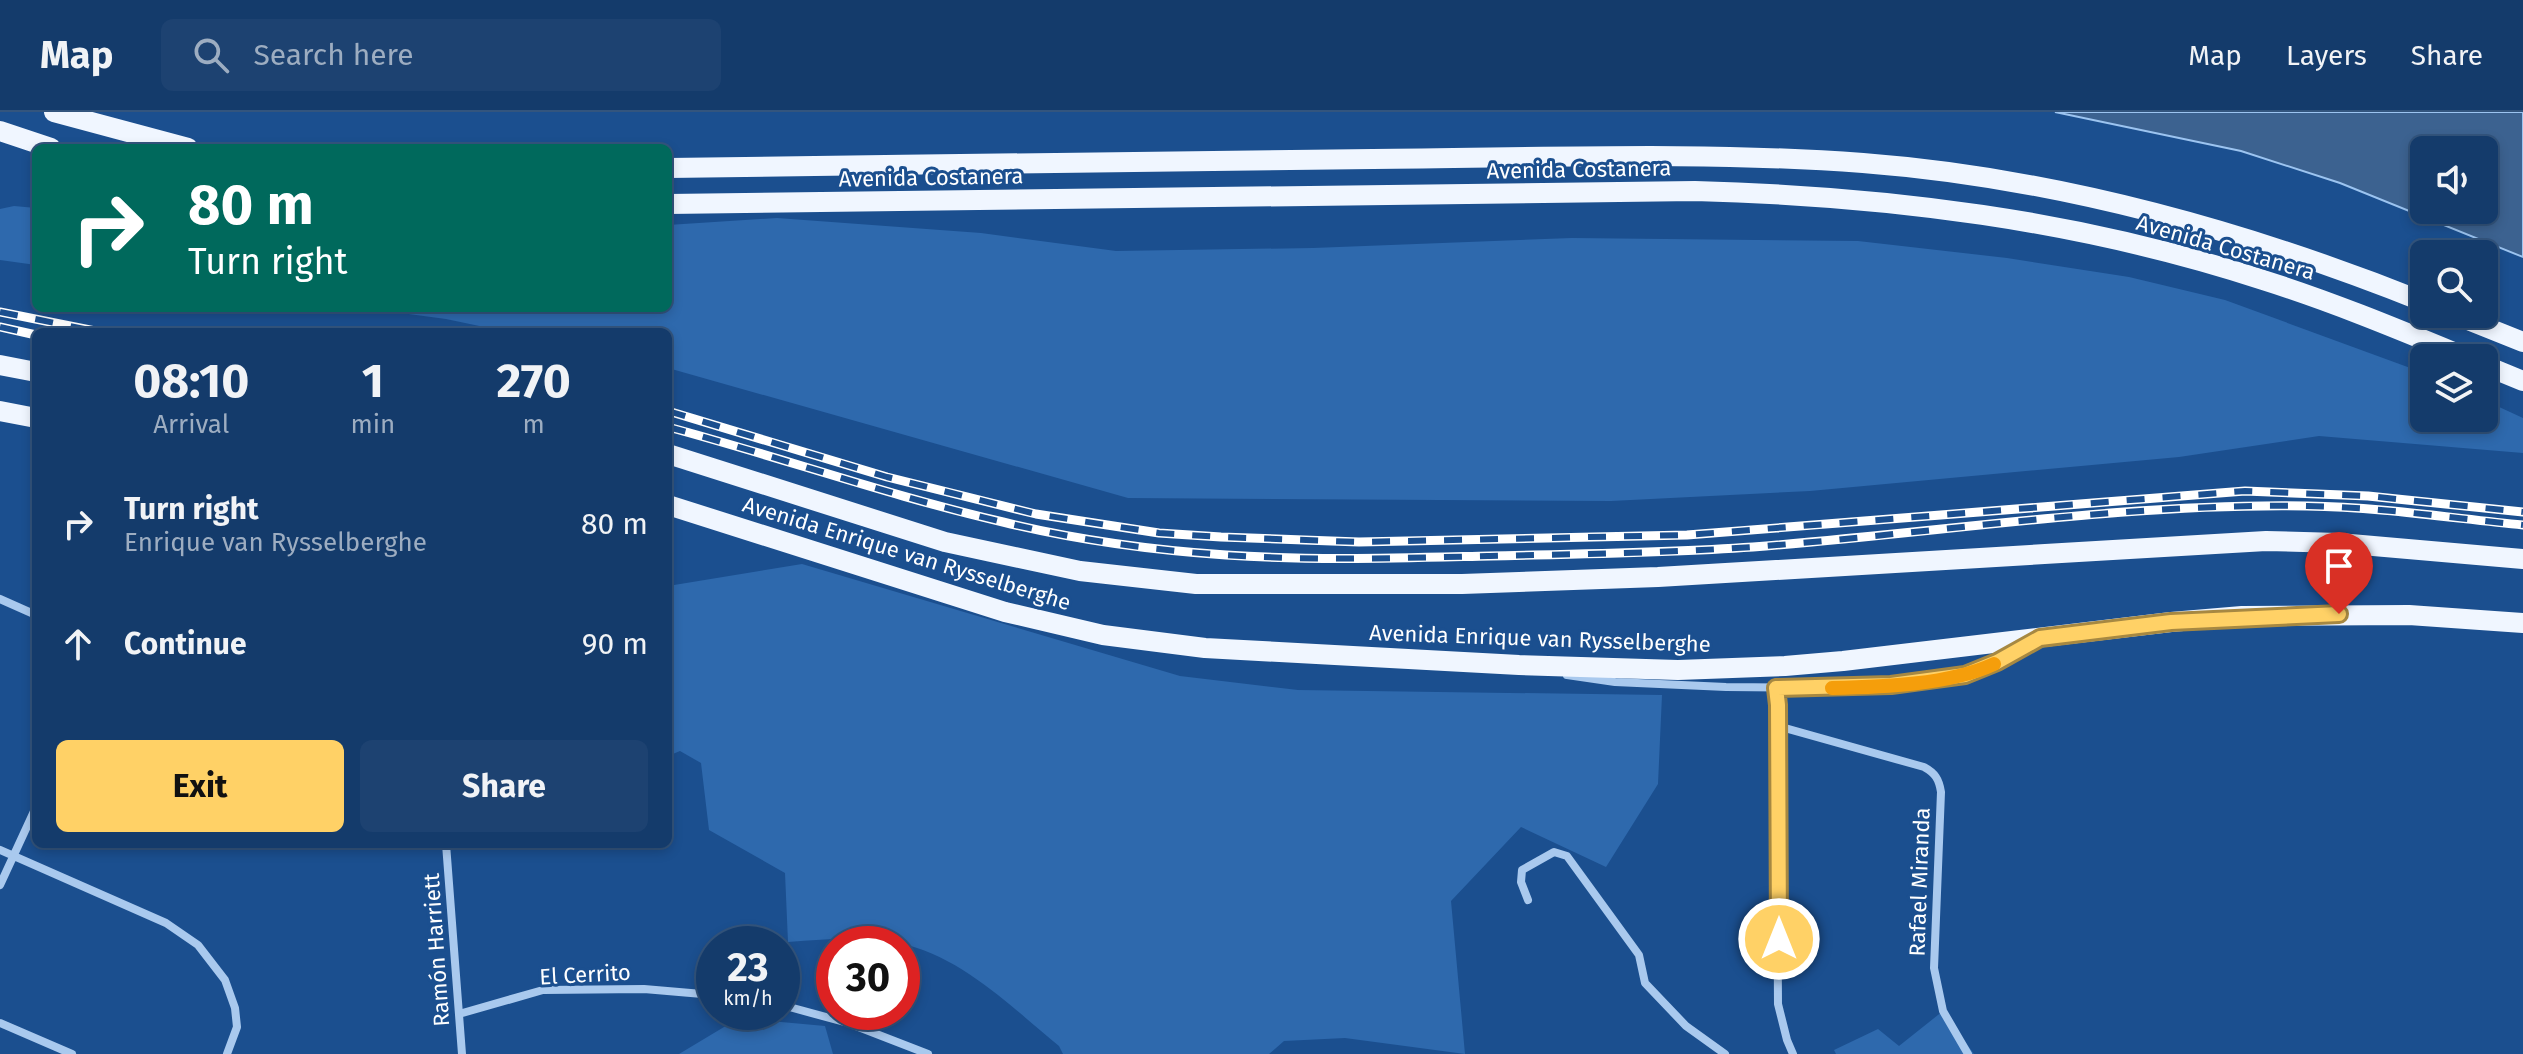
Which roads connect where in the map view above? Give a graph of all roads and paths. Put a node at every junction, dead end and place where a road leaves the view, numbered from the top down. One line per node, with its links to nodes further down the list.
1 (54, 112): 4 (main road)
2 (0, 131): 3 (main road)
3 (39, 144)
4 (173, 144)
5 (672, 168): 7 (main road, Avenida Costanera)
6 (672, 204): 10 (main road, Avenida Costanera)
7 (2410, 297)
8 (2488, 328): 9 (main road)
9 (2523, 342)
10 (2433, 344)
11 (0, 365): 12 (main road)
12 (32, 371)
13 (2498, 371): 14 (main road)
14 (2523, 381)
15 (0, 411): 16 (main road)
16 (32, 417)
17 (672, 455): 19 (main road, Avenida Enrique van Rysselberghe)
18 (672, 506): 24 (main road, Avenida Enrique van Rysselberghe)
19 (2523, 559)
20 (0, 599): 21 (street)
21 (32, 613)
22 (2523, 623): 23 (main road, Avenida Enrique van Rysselberghe)
23 (2040, 638): 24 (main road, Avenida Enrique van Rysselberghe); 25 (street)
24 (1519, 665): 25 (street)
25 (1776, 688): 26 (street)
26 (1778, 726): 42 (street); 43 (street, Rafael Miranda)
27 (32, 815): 30 (street)
28 (446, 848): 35 (street, Ramón Harriett)
29 (0, 850): 30 (street)
30 (12, 856): 31 (street); 38 (street)
31 (0, 885)
32 (1528, 900): 41 (street)
33 (696, 993): 35 (street, El Cerrito)
34 (800, 1010): 40 (street)
35 (459, 1014): 39 (street, Ramón Harriett)
36 (0, 1023): 37 (street)
37 (72, 1054)
38 (227, 1054)
39 (462, 1054)
40 (928, 1054)
41 (1725, 1054)
42 (1793, 1054)
43 (1968, 1054)

